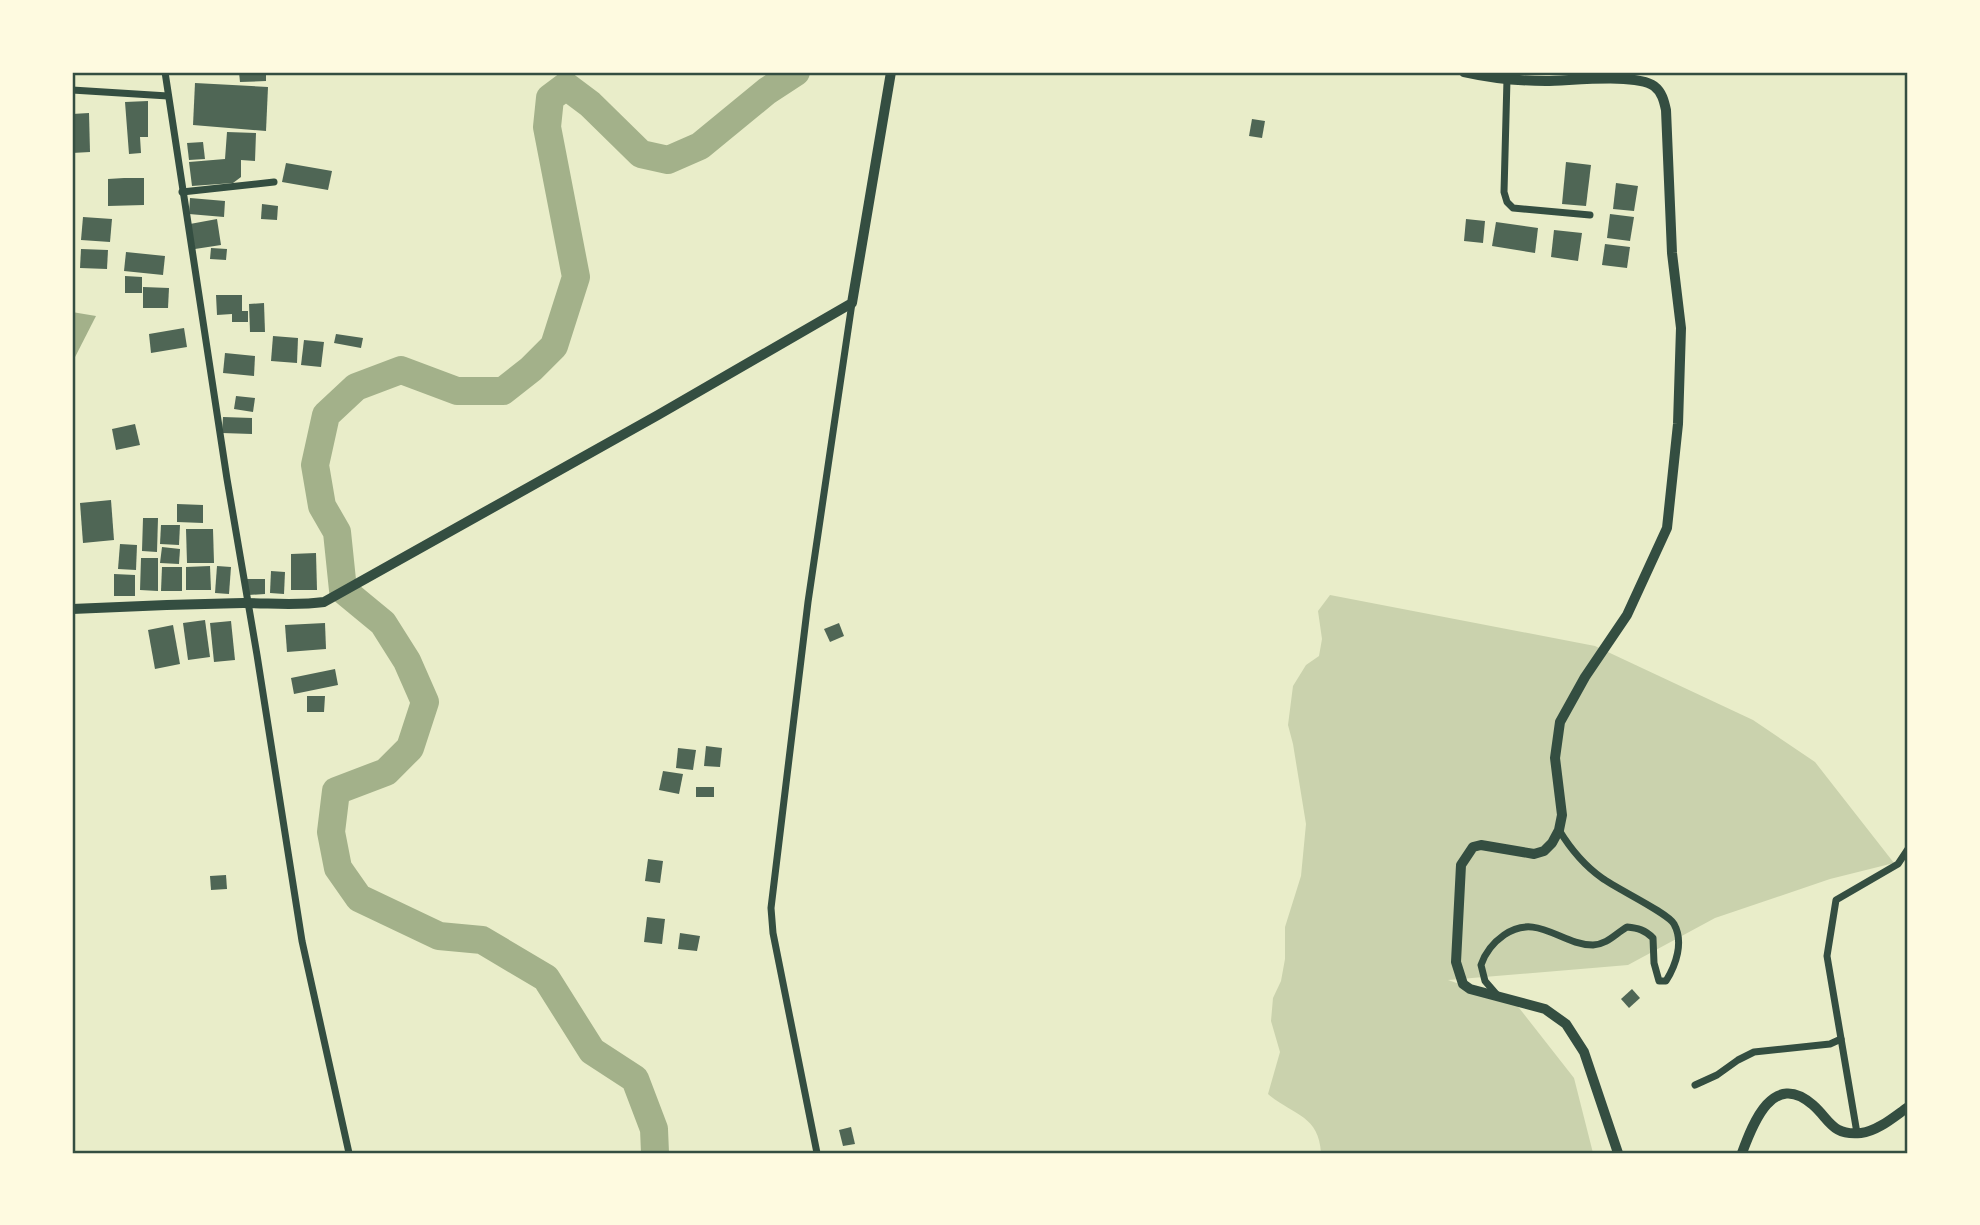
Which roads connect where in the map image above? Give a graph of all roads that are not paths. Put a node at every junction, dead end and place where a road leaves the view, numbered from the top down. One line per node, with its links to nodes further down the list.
1 (165, 72): 6 (street)
2 (891, 72): 10 (street)
3 (1464, 72): 4 (street)
4 (1507, 79): 9 (street); 13 (street)
5 (72, 90): 6 (street)
6 (168, 96): 8 (street)
7 (274, 182): 8 (street)
8 (182, 192): 11 (street)
9 (1590, 215)
10 (852, 303): 11 (street); 21 (street)
11 (248, 603): 12 (street); 20 (street)
12 (72, 609)
13 (1559, 830): 15 (street); 15 (street)
14 (1908, 849): 16 (street)
15 (1498, 996): 22 (street)
16 (1841, 1039): 17 (street); 19 (street)
17 (1695, 1085)
18 (1908, 1107): 19 (street)
19 (1857, 1133): 23 (street)
20 (349, 1153)
21 (817, 1153)
22 (1618, 1153)
23 (1742, 1153)

